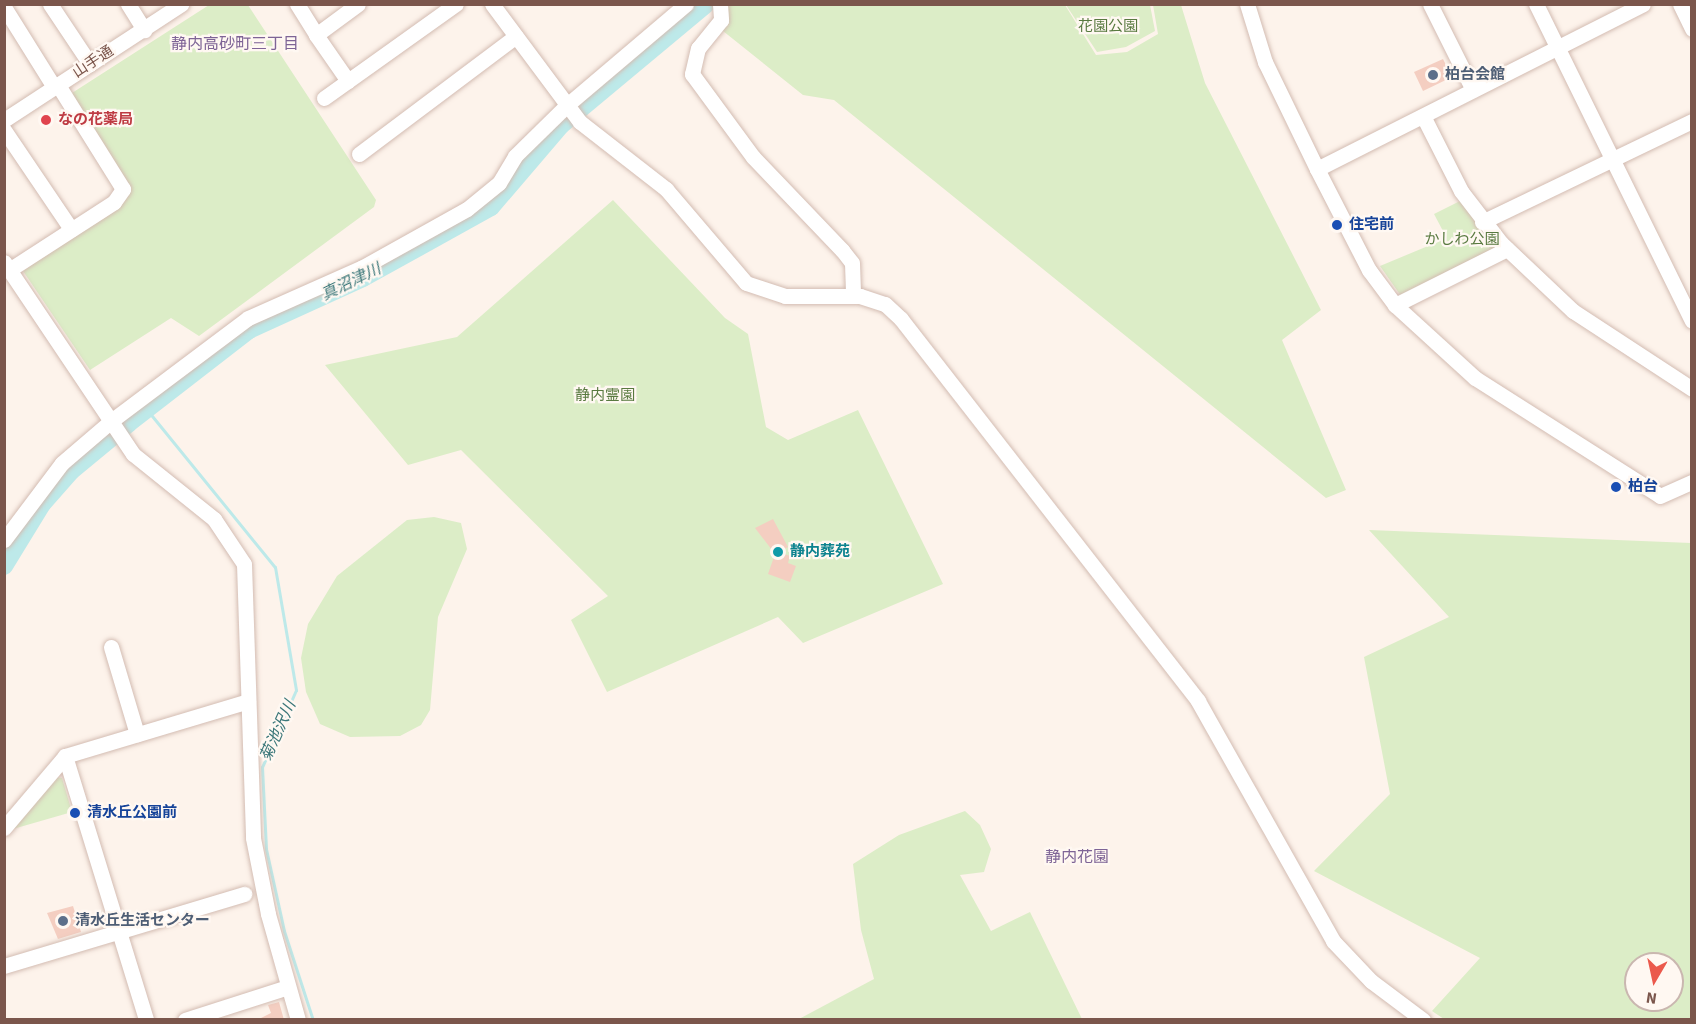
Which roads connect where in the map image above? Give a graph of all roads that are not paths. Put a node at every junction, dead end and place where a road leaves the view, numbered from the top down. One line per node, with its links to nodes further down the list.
1 (50, 4): 21 (street)
2 (128, 4): 17 (street)
3 (182, 4): 17 (street, 山手通)
4 (297, 4): 18 (street)
5 (358, 4): 18 (street)
6 (456, 4): 22 (street)
7 (492, 4): 19 (street)
8 (686, 4): 26 (street)
9 (1247, 4): 33 (street)
10 (1430, 4): 24 (street)
11 (1536, 4): 20 (street)
12 (1643, 4): 20 (street)
13 (1680, 4): 16 (street)
14 (721, 6): 38 (street)
15 (4, 7): 23 (street)
16 (1692, 29)
17 (144, 30): 21 (street, 山手通)
18 (316, 35): 22 (street)
19 (516, 36): 26 (street); 31 (street)
20 (1557, 48): 24 (street); 32 (street)
21 (90, 64): 23 (street, 山手通)
22 (348, 81): 25 (street)
23 (56, 86): 28 (street, 山手通); 35 (street)
24 (1473, 90): 27 (street)
25 (324, 98)
26 (568, 107): 38 (street); 42 (street)
27 (1423, 116): 33 (street); 34 (street)
28 (4, 120)
29 (1692, 121): 32 (street)
30 (4, 130): 35 (street)
31 (359, 154)
32 (1613, 158): 34 (street); 40 (street)
33 (1317, 168): 39 (street)
34 (1482, 222): 36 (street)
35 (71, 229): 37 (street)
36 (1507, 249): 39 (street); 41 (street)
37 (7, 266): 42 (street)
38 (853, 295): 57 (street)
39 (1395, 305): 43 (street)
40 (1692, 321)
41 (1692, 389)
42 (112, 424): 44 (street); 46 (street)
43 (1692, 482)
44 (4, 540)
45 (111, 647): 47 (street)
46 (248, 701): 47 (street); 53 (street)
47 (137, 734): 48 (street)
48 (65, 756): 49 (street); 51 (street)
49 (4, 828)
50 (244, 894): 51 (street)
51 (118, 932): 52 (street); 54 (street)
52 (4, 966)
53 (288, 987): 55 (street); 56 (street)
54 (146, 1020)
55 (185, 1020)
56 (298, 1020)
57 (1423, 1020)

